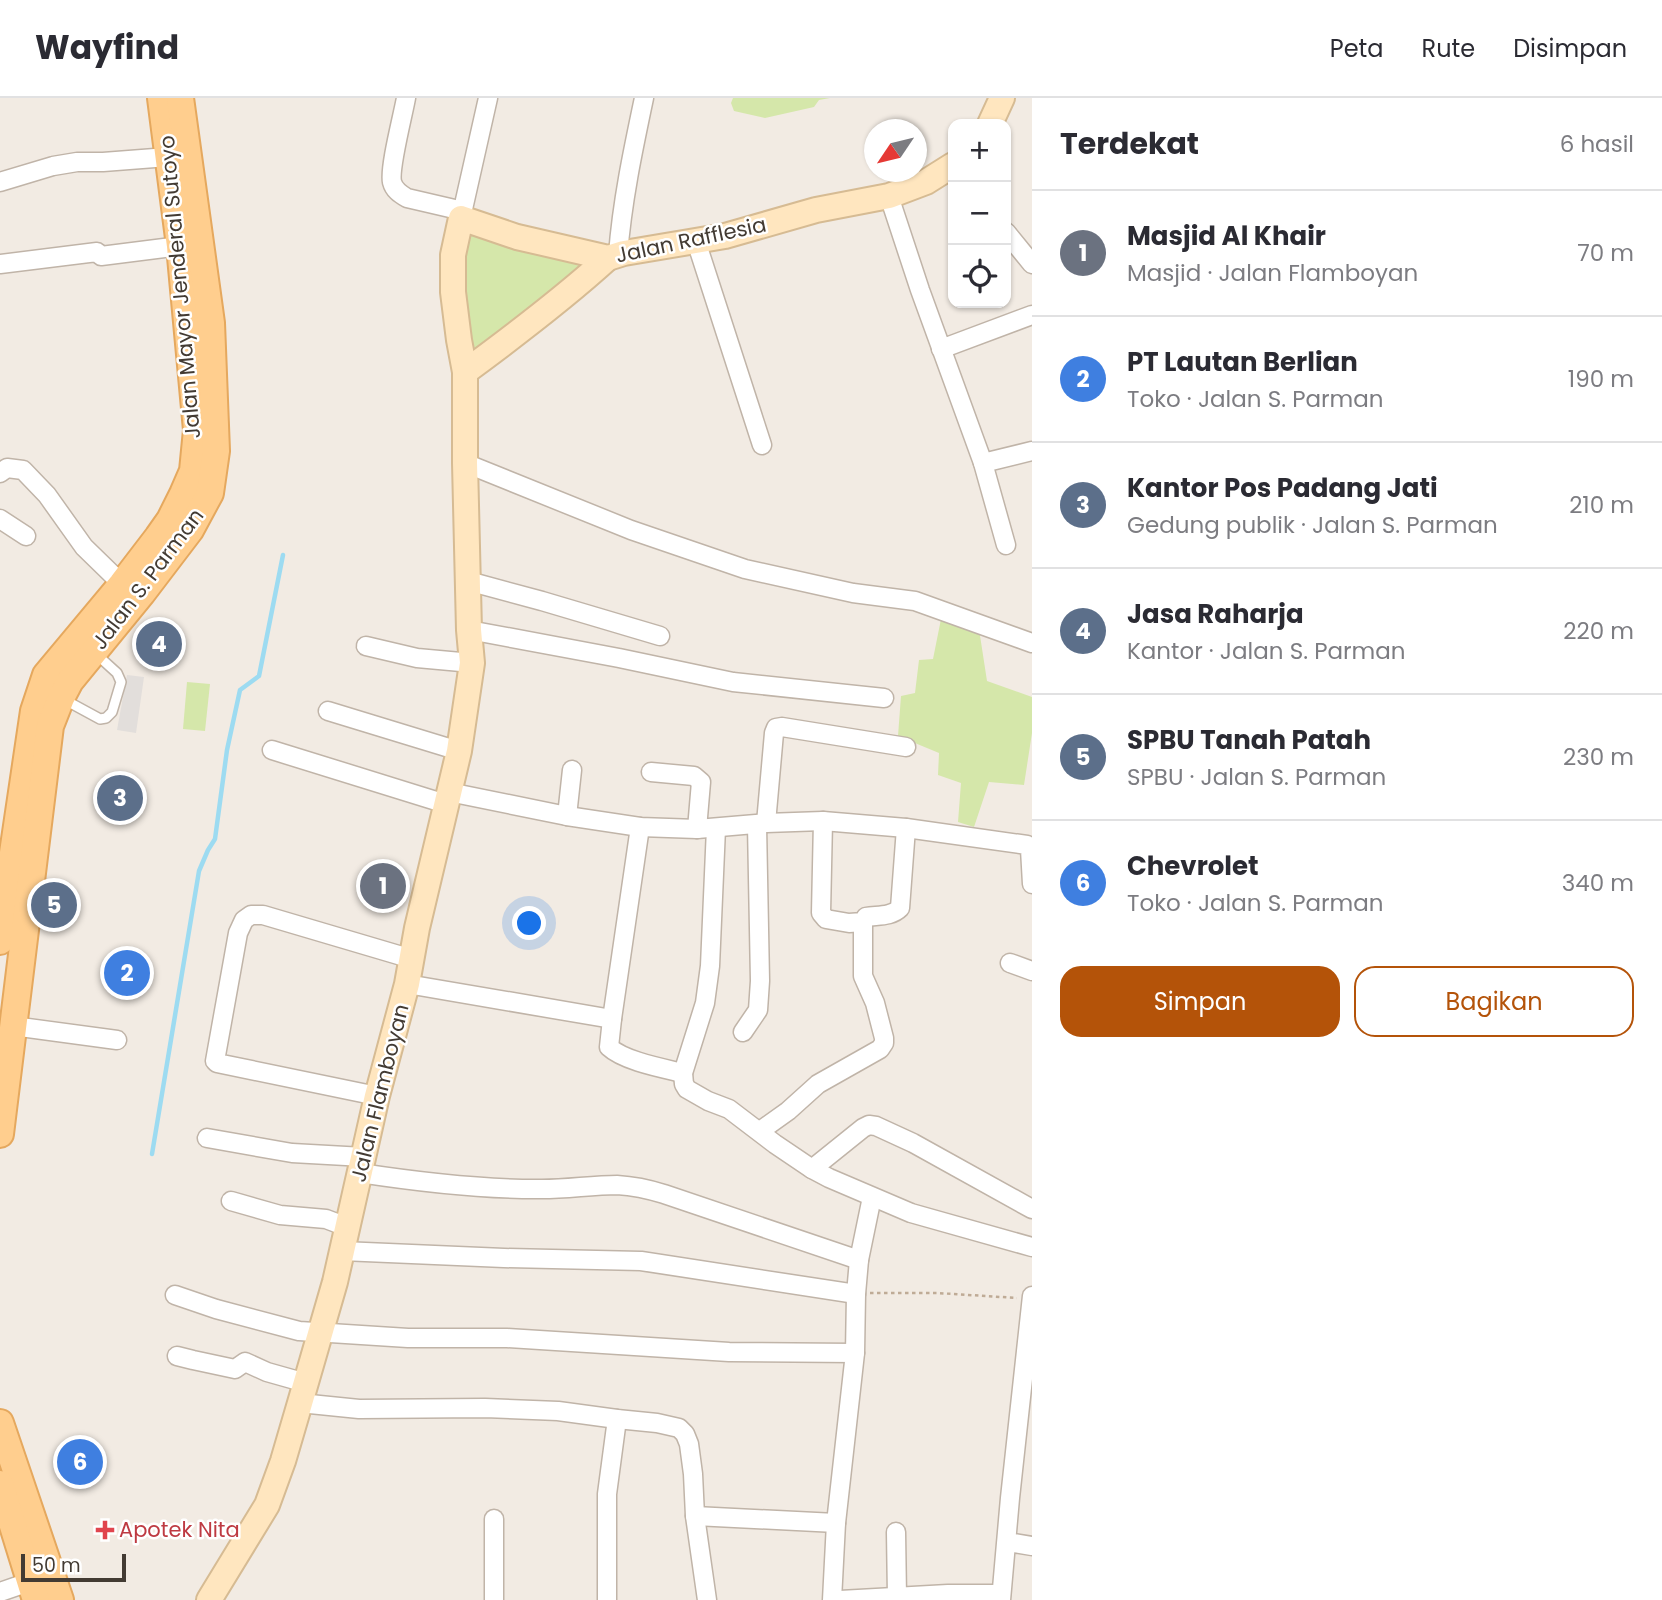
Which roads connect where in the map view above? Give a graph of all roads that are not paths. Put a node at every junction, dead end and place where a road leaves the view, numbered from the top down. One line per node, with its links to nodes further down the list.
1 (160, 98): 8 (main road, Jalan Mayor Jenderal Sutoyo)
2 (180, 98): 8 (main road, Jalan S. Parman)
3 (406, 98): 12 (street)
4 (488, 98): 12 (street)
5 (644, 98): 17 (street)
6 (1002, 98): 7 (street)
7 (992, 119)
8 (173, 142): 10 (street); 15 (main road, Jalan Mayor Jenderal Sutoyo); 36 (main road, Jalan S. Parman)
9 (948, 169): 11 (street, Jalan Rafflesia)
10 (0, 182)
11 (889, 196): 14 (street, Jalan Rafflesia); 20 (street)
12 (462, 215): 17 (street, Jalan Rafflesia); 21 (street, Jalan Flamboyan)
13 (1011, 236): 16 (street)
14 (696, 241): 17 (street, Jalan Rafflesia); 22 (street)
15 (180, 246): 18 (street); 31 (main road, Jalan Mayor Jenderal Sutoyo)
16 (1029, 252)
17 (613, 256): 21 (street)
18 (0, 264)
19 (1032, 315): 20 (street)
20 (941, 349): 25 (street)
21 (465, 372): 24 (street, Jalan Flamboyan)
22 (762, 445)
23 (1032, 451): 25 (street)
24 (465, 463): 30 (street, Jalan Flamboyan); 34 (street)
25 (983, 463): 29 (street)
26 (0, 472): 31 (street)
27 (0, 519): 28 (street)
28 (26, 536)
29 (1006, 545)
30 (468, 573): 32 (street, Jalan Flamboyan); 33 (street)
31 (122, 584): 56 (main road, Jalan Mayor Jenderal Sutoyo)
32 (469, 630): 37 (street, Jalan Flamboyan); 39 (street)
33 (660, 636)
34 (1032, 643)
35 (366, 646): 37 (street)
36 (94, 652): 38 (main road, Jalan S. Parman); 38 (lane)
37 (472, 663): 43 (street, Jalan Flamboyan)
38 (61, 698): 62 (main road, Jalan S. Parman)
39 (884, 698)
40 (328, 711): 43 (street)
41 (906, 747): 49 (street)
42 (272, 750): 46 (street)
43 (459, 751): 46 (street, Jalan Flamboyan)
44 (572, 770): 47 (street)
45 (651, 772): 53 (street)
46 (447, 798): 47 (street); 57 (street, Jalan Flamboyan)
47 (567, 816): 50 (street)
48 (823, 821): 49 (street); 52 (street); 55 (street)
49 (761, 824): 51 (street); 63 (street)
50 (640, 827): 53 (street); 61 (street)
51 (716, 828): 53 (street); 65 (street)
52 (906, 828): 54 (street); 55 (street)
53 (697, 830)
54 (1032, 884)
55 (863, 922): 67 (street)
56 (0, 942)
57 (412, 959): 60 (street, Jalan Flamboyan); 66 (street)
58 (1010, 963): 59 (street)
59 (1032, 971)
60 (407, 984): 61 (street); 66 (street, Jalan Flamboyan)
61 (612, 1019): 65 (street)
62 (13, 1026): 64 (street); 68 (main road, Jalan S. Parman)
63 (743, 1032)
64 (117, 1040)
65 (683, 1073): 67 (street)
66 (377, 1096): 70 (street, Jalan Flamboyan)
67 (760, 1131): 71 (street)
68 (0, 1134)
69 (207, 1138): 70 (street)
70 (362, 1165): 75 (street, Jalan Flamboyan); 77 (street)
71 (811, 1169): 72 (street); 74 (street)
72 (872, 1198): 76 (street); 77 (street)
73 (231, 1201): 75 (street)
74 (1032, 1209)
75 (345, 1239): 78 (street); 81 (street, Jalan Flamboyan)
76 (1032, 1247)
77 (859, 1260): 78 (street)
78 (856, 1293): 82 (street)
79 (175, 1295): 81 (street)
80 (1032, 1297): 84 (street)
81 (321, 1333): 82 (street); 85 (street, Jalan Flamboyan)
82 (855, 1353): 91 (street)
83 (177, 1356): 85 (street)
84 (1028, 1374): 93 (street)
85 (303, 1393): 86 (street); 100 (street, Jalan Flamboyan)
86 (617, 1419): 89 (street); 102 (street)
87 (0, 1423): 99 (main road)
88 (2, 1496): 95 (main road)
89 (695, 1517): 91 (street); 103 (street)
90 (494, 1519): 101 (street)
91 (836, 1523): 104 (street)
92 (896, 1532): 97 (street)
93 (1007, 1542): 94 (street); 98 (street)
94 (1032, 1546)
95 (32, 1591): 96 (street)
96 (0, 1592)
97 (897, 1597): 98 (street); 105 (street)
98 (1001, 1597)
99 (60, 1600)
100 (209, 1600)
101 (494, 1600)
102 (607, 1600)
103 (707, 1600)
104 (832, 1600)
105 (840, 1600)

